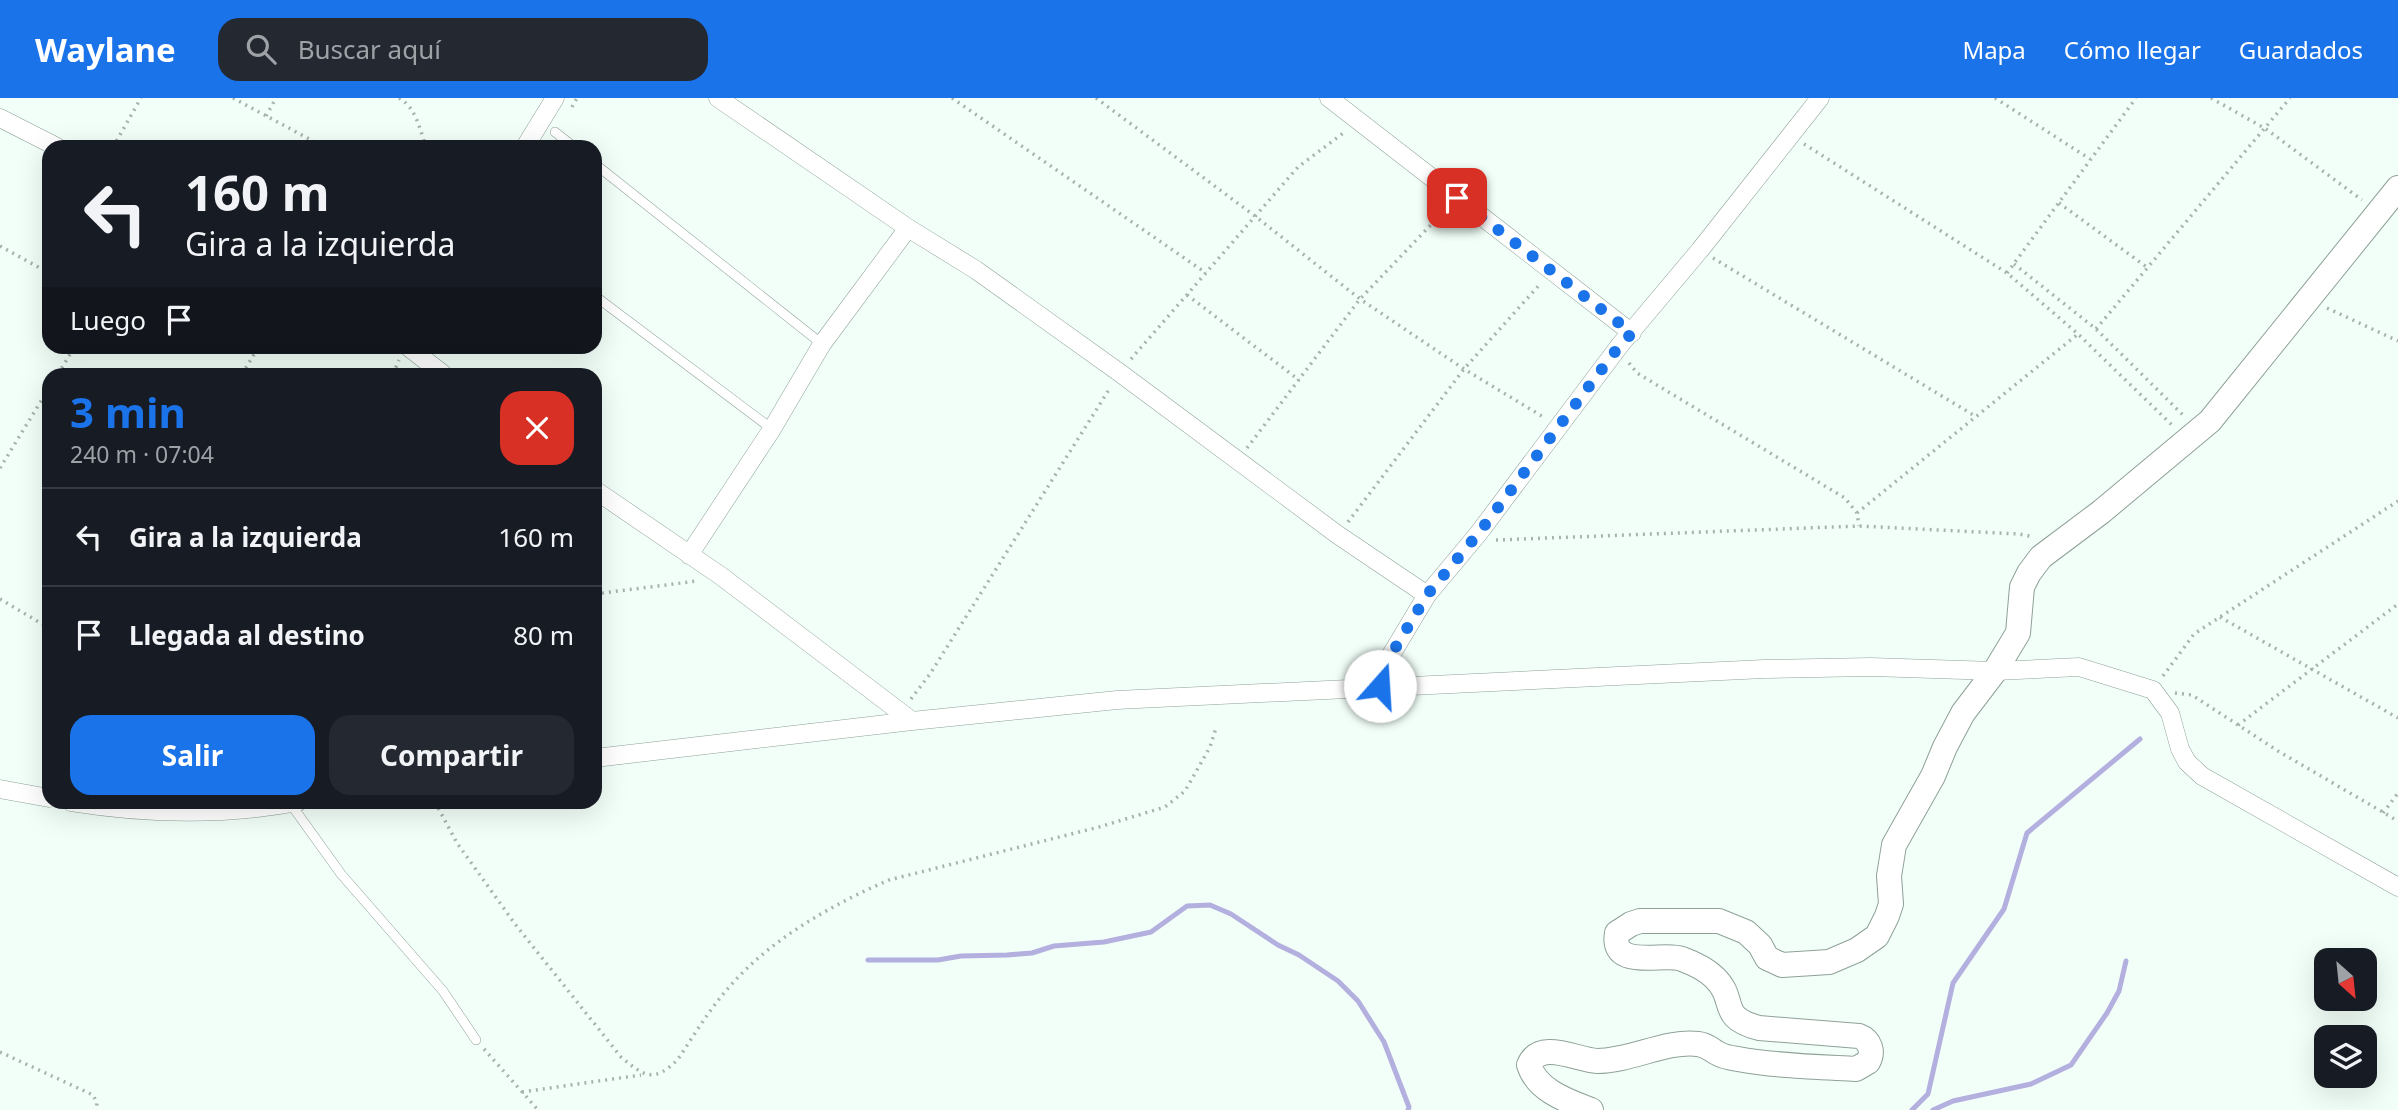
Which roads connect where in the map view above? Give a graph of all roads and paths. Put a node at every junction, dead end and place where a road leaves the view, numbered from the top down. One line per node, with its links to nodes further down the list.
1 (141, 98): 22 (path)
2 (233, 98): 15 (path)
3 (275, 98): 15 (path)
4 (399, 98): 24 (path)
5 (555, 98): 25 (street)
6 (718, 98): 34 (street)
7 (952, 98): 41 (path)
8 (1096, 98): 33 (path)
9 (1329, 98): 17 (street)
10 (1820, 98): 20 (street)
11 (1995, 98): 27 (path)
12 (2136, 98): 27 (path)
13 (2211, 98): 18 (path)
14 (2290, 98): 18 (path)
15 (266, 116): 23 (path)
16 (0, 118): 21 (street)
17 (1359, 121): 30 (street); 33 (path)
18 (2266, 129): 32 (path); 38 (path)
19 (555, 132): 26 (lane)
20 (1790, 136): 36 (street); 42 (path)
21 (43, 140)
22 (117, 140)
23 (311, 140)
24 (423, 140)
25 (529, 140)
26 (565, 140)
27 (2090, 159): 31 (path)
28 (602, 170): 51 (lane)
29 (2398, 188): 32 (street)
30 (1457, 198): 40 (street); 44 (path)
31 (2059, 203): 37 (path); 38 (path)
32 (2378, 212): 45 (street)
33 (1255, 216): 41 (path); 44 (path)
34 (908, 228): 51 (street); 55 (street)
35 (0, 246): 39 (path)
36 (1700, 250): 49 (street); 58 (path)
37 (2014, 264): 42 (path); 47 (path)
38 (2148, 268): 47 (path)
39 (42, 269)
40 (1552, 271): 49 (street); 54 (path)
41 (1206, 273): 43 (path)
42 (2007, 273): 48 (path)
43 (1187, 295): 55 (path); 56 (path)
44 (1360, 299): 54 (path); 56 (path)
45 (2308, 300): 50 (path); 61 (street)
46 (602, 301): 60 (lane)
47 (2096, 329): 61 (path)
48 (2078, 334): 58 (path); 61 (path)
49 (1626, 339): 59 (street); 66 (path)
50 (2398, 341)
51 (822, 344): 60 (street)
52 (417, 354): 53 (street)
53 (435, 368)
54 (1464, 369): 59 (path); 69 (path)
55 (1120, 373): 62 (street); 83 (path)
56 (1299, 380): 62 (path)
57 (42, 399): 63 (path)
58 (1975, 416): 66 (path)
59 (1559, 426): 68 (street)
60 (772, 429): 71 (street)
61 (2193, 436): 70 (street)
62 (1237, 460): 69 (street)
63 (1, 466)
64 (602, 495): 71 (street)
65 (2398, 501): 77 (path)
66 (1857, 513): 67 (path)
67 (1859, 526): 68 (path); 70 (path)
68 (1478, 534): 74 (street)
69 (1338, 535): 74 (street)
70 (2054, 547): 80 (street)
71 (689, 555): 72 (street)
72 (721, 576): 73 (path); 83 (street)
73 (602, 593)
74 (1427, 595): 81 (street)
75 (0, 599): 78 (path)
76 (2398, 604): 79 (path)
77 (2219, 617): 79 (path); 82 (path)
78 (42, 624)
79 (2312, 669): 84 (path); 85 (path)
80 (1995, 671): 81 (street); 82 (street); 104 (street)
81 (1380, 686): 83 (street)
82 (2153, 690): 85 (path); 97 (street)
83 (906, 717): 87 (street)
84 (2398, 718)
85 (2238, 725): 95 (path)
86 (1216, 728): 100 (path)
87 (602, 757)
88 (0, 789): 90 (street)
89 (2398, 793): 95 (path)
90 (42, 797)
91 (127, 809): 92 (street)
92 (233, 809)
93 (299, 809): 98 (lane)
94 (439, 809): 100 (path)
95 (2383, 813): 96 (path)
96 (2398, 821)
97 (2398, 887)
98 (475, 1040): 101 (path)
99 (0, 1052): 102 (path)
100 (647, 1074): 101 (path)
101 (522, 1092): 103 (path)
102 (96, 1110)
103 (538, 1110)
104 (1591, 1110)

